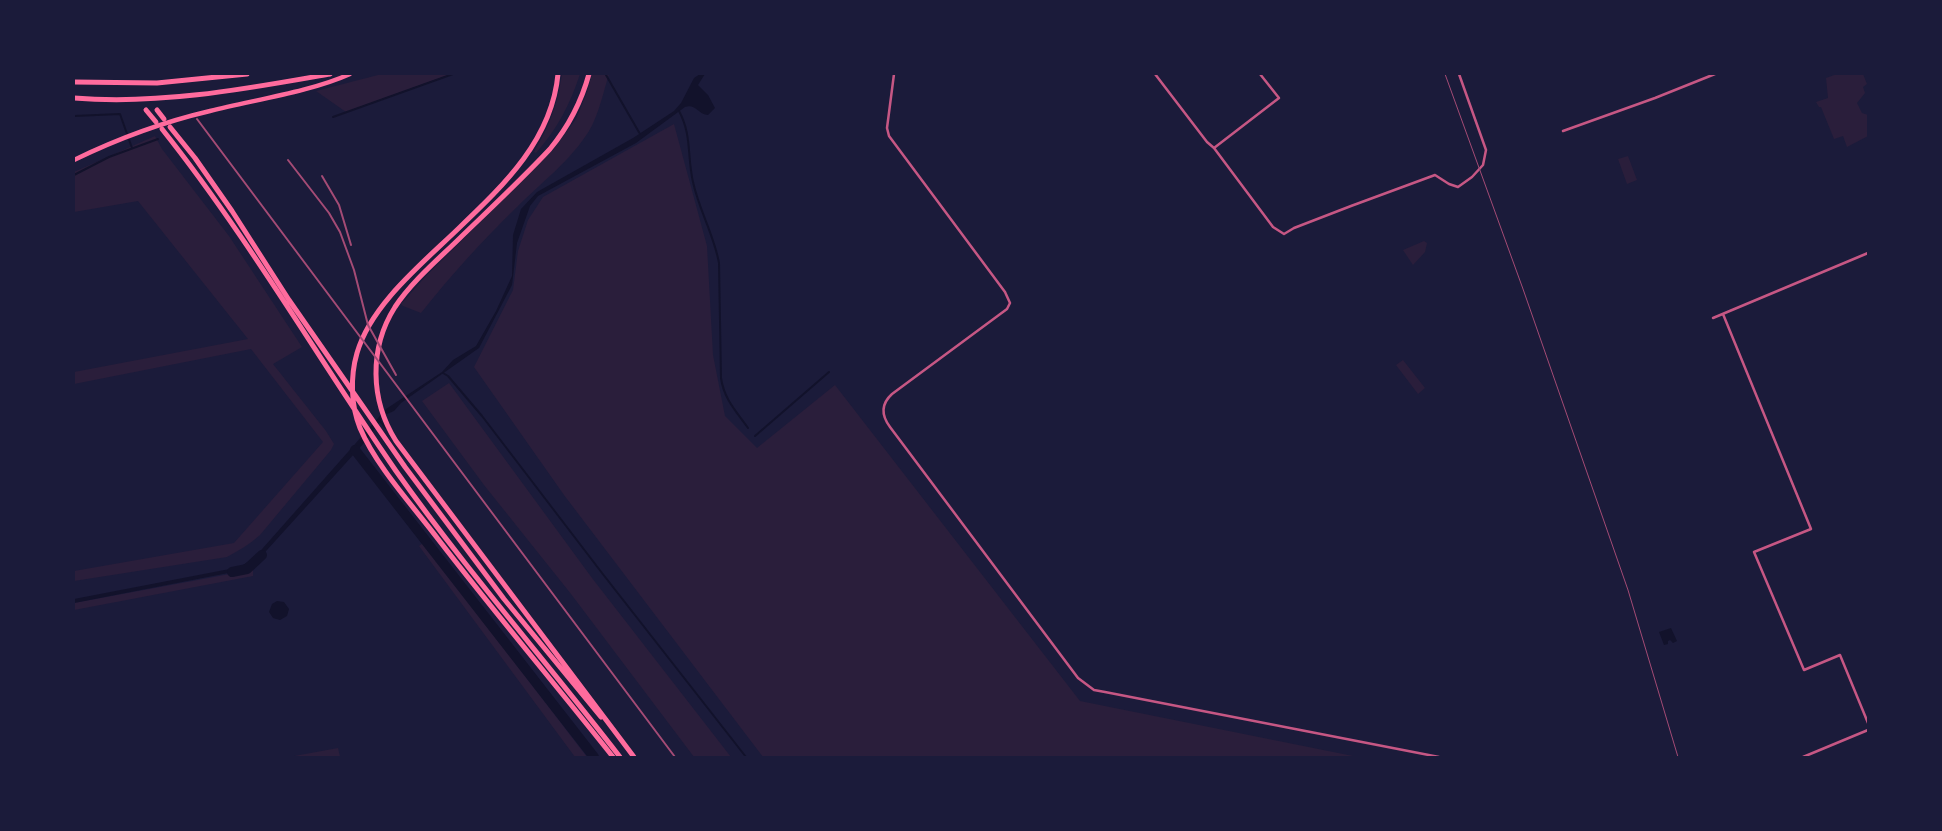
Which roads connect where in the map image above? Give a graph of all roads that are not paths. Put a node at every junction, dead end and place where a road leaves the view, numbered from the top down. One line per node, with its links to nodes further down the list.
1 (247, 74): 11 (highway)
2 (330, 74): 12 (highway)
3 (350, 74): 21 (highway)
4 (589, 74): 26 (highway)
5 (894, 74): 31 (street)
6 (1155, 74): 20 (street)
7 (1260, 74): 20 (street)
8 (1459, 74): 20 (street)
9 (1715, 74): 19 (street)
10 (558, 75): 28 (highway)
11 (74, 82)
12 (74, 98)
13 (146, 110): 16 (highway)
14 (156, 110): 15 (highway)
15 (164, 119)
16 (156, 122)
17 (170, 127): 26 (highway)
18 (162, 129): 29 (highway)
19 (1563, 131)
20 (1214, 148)
21 (74, 160)
22 (1868, 254): 23 (street)
23 (1723, 314): 24 (street); 25 (street)
24 (1713, 318)
25 (1868, 723)
26 (608, 724): 30 (highway)
27 (1868, 730): 32 (street)
28 (613, 757)
29 (620, 757)
30 (634, 757)
31 (1439, 757)
32 (1803, 757)

